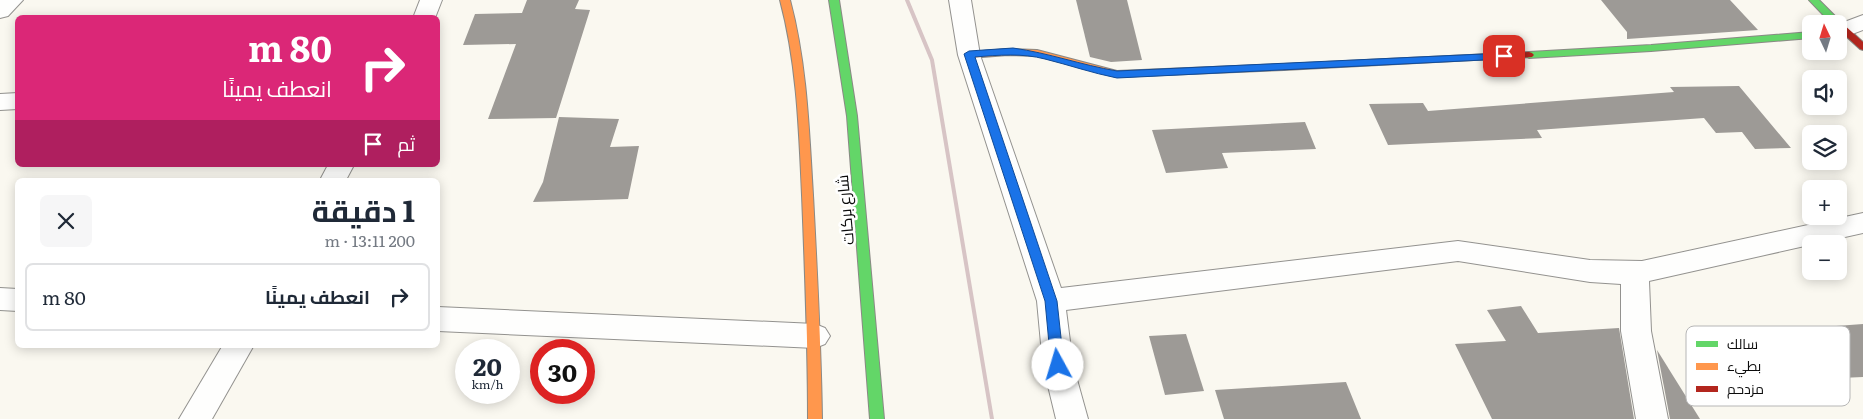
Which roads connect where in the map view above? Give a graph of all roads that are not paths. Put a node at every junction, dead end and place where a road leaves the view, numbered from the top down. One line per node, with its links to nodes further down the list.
1 (12, 0): 7 (street)
2 (431, 0): 8 (street)
3 (785, 0): 22 (main road)
4 (834, 0): 26 (main road, شارع بركات)
5 (960, 0): 13 (street)
6 (1814, 0): 9 (main road)
7 (0, 11)
8 (425, 15)
9 (1831, 15)
10 (1848, 30): 12 (main road)
11 (1802, 36): 13 (main road)
12 (1863, 47)
13 (969, 54): 20 (street)
14 (15, 101): 15 (street)
15 (0, 102)
16 (1863, 223): 17 (street)
17 (1636, 272): 20 (street); 28 (street)
18 (0, 299): 19 (street)
19 (15, 300)
20 (1051, 301): 27 (street)
21 (440, 319): 22 (street)
22 (815, 336): 25 (main road)
23 (237, 348): 24 (street)
24 (195, 419)
25 (815, 419)
26 (877, 419)
27 (1072, 419)
28 (1652, 419)

